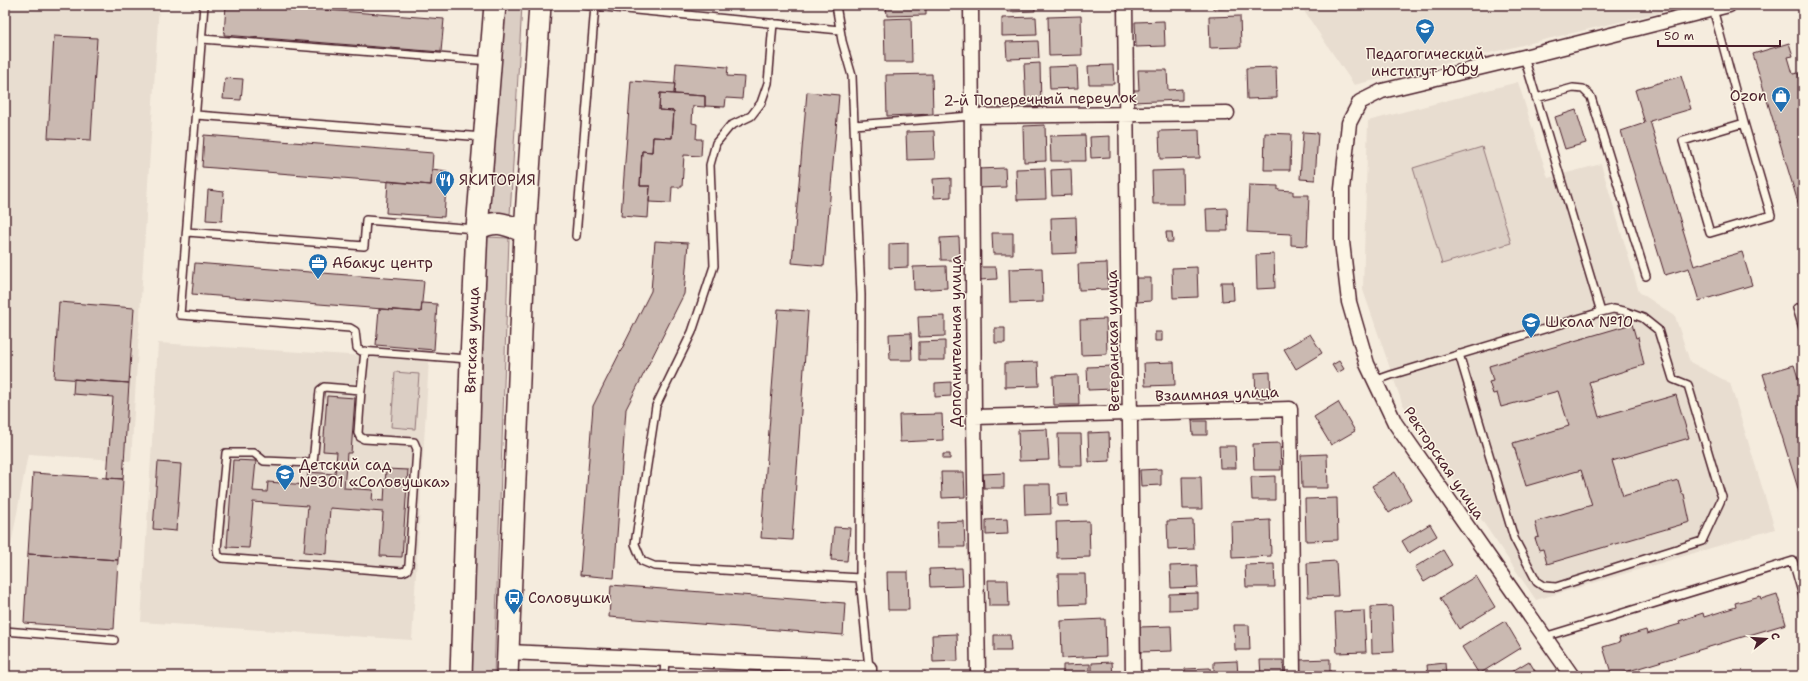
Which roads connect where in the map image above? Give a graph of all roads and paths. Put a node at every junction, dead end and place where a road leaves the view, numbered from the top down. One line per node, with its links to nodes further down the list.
1 (204, 5): 14 (lane)
2 (495, 5): 16 (main road, Вятская улица)
3 (540, 5): 27 (main road)
4 (584, 5): 9 (lane)
5 (836, 5): 13 (lane)
6 (971, 5): 21 (street, Дополнительная улица)
7 (1125, 5): 19 (street, Ветеранская улица)
8 (1729, 5): 11 (street, Ректорская улица)
9 (594, 6): 10 (lane); 28 (lane)
10 (617, 6): 12 (lane)
11 (1713, 9): 15 (street, Ректорская улица); 22 (lane)
12 (773, 23): 13 (lane); 40 (lane)
13 (840, 30): 23 (lane)
14 (202, 39): 16 (lane); 20 (lane)
15 (1524, 57): 17 (lane); 36 (street, Ректорская улица)
16 (490, 61): 24 (main road, Вятская улица)
17 (1536, 98): 29 (lane); 31 (lane)
18 (1227, 113): 19 (street, 2-й Поперечный переулок)
19 (1126, 114): 21 (street, 2-й Поперечный переулок); 38 (street, Ветеранская улица)
20 (196, 115): 24 (lane); 26 (lane)
21 (971, 116): 23 (lane, 2-й Поперечный переулок); 39 (street, Дополнительная улица)
22 (1744, 123): 22 (lane)
23 (854, 125): 40 (lane)
24 (484, 138): 25 (main road, Вятская улица)
25 (477, 229): 26 (lane); 27 (main road); 35 (main road, Вятская улица)
26 (187, 232): 33 (lane)
27 (525, 232): 45 (main road)
28 (576, 236)
29 (1646, 276)
30 (1797, 308): 32 (lane)
31 (1600, 312): 34 (lane); 34 (lane)
32 (1803, 328)
33 (365, 351): 35 (lane); 37 (lane)
34 (1459, 354): 36 (lane)
35 (470, 360): 48 (main road, Вятская улица)
36 (1374, 380): 43 (street, Ректорская улица)
37 (361, 390): 37 (lane)
38 (1131, 413): 39 (street, Взаимная улица); 52 (street, Ветеранская улица); 53 (street, Взаимная улица)
39 (974, 417): 51 (street, Дополнительная улица)
40 (860, 578): 47 (lane)
41 (1803, 596): 43 (lane)
42 (5, 631): 44 (lane)
43 (1544, 637): 54 (street, Ректорская улица)
44 (114, 640)
45 (508, 652): 46 (street); 49 (main road)
46 (665, 658): 47 (street); 50 (lane)
47 (869, 672)
48 (461, 676)
49 (507, 676)
50 (664, 676)
51 (978, 676)
52 (1133, 676)
53 (1293, 676)
54 (1572, 676)

